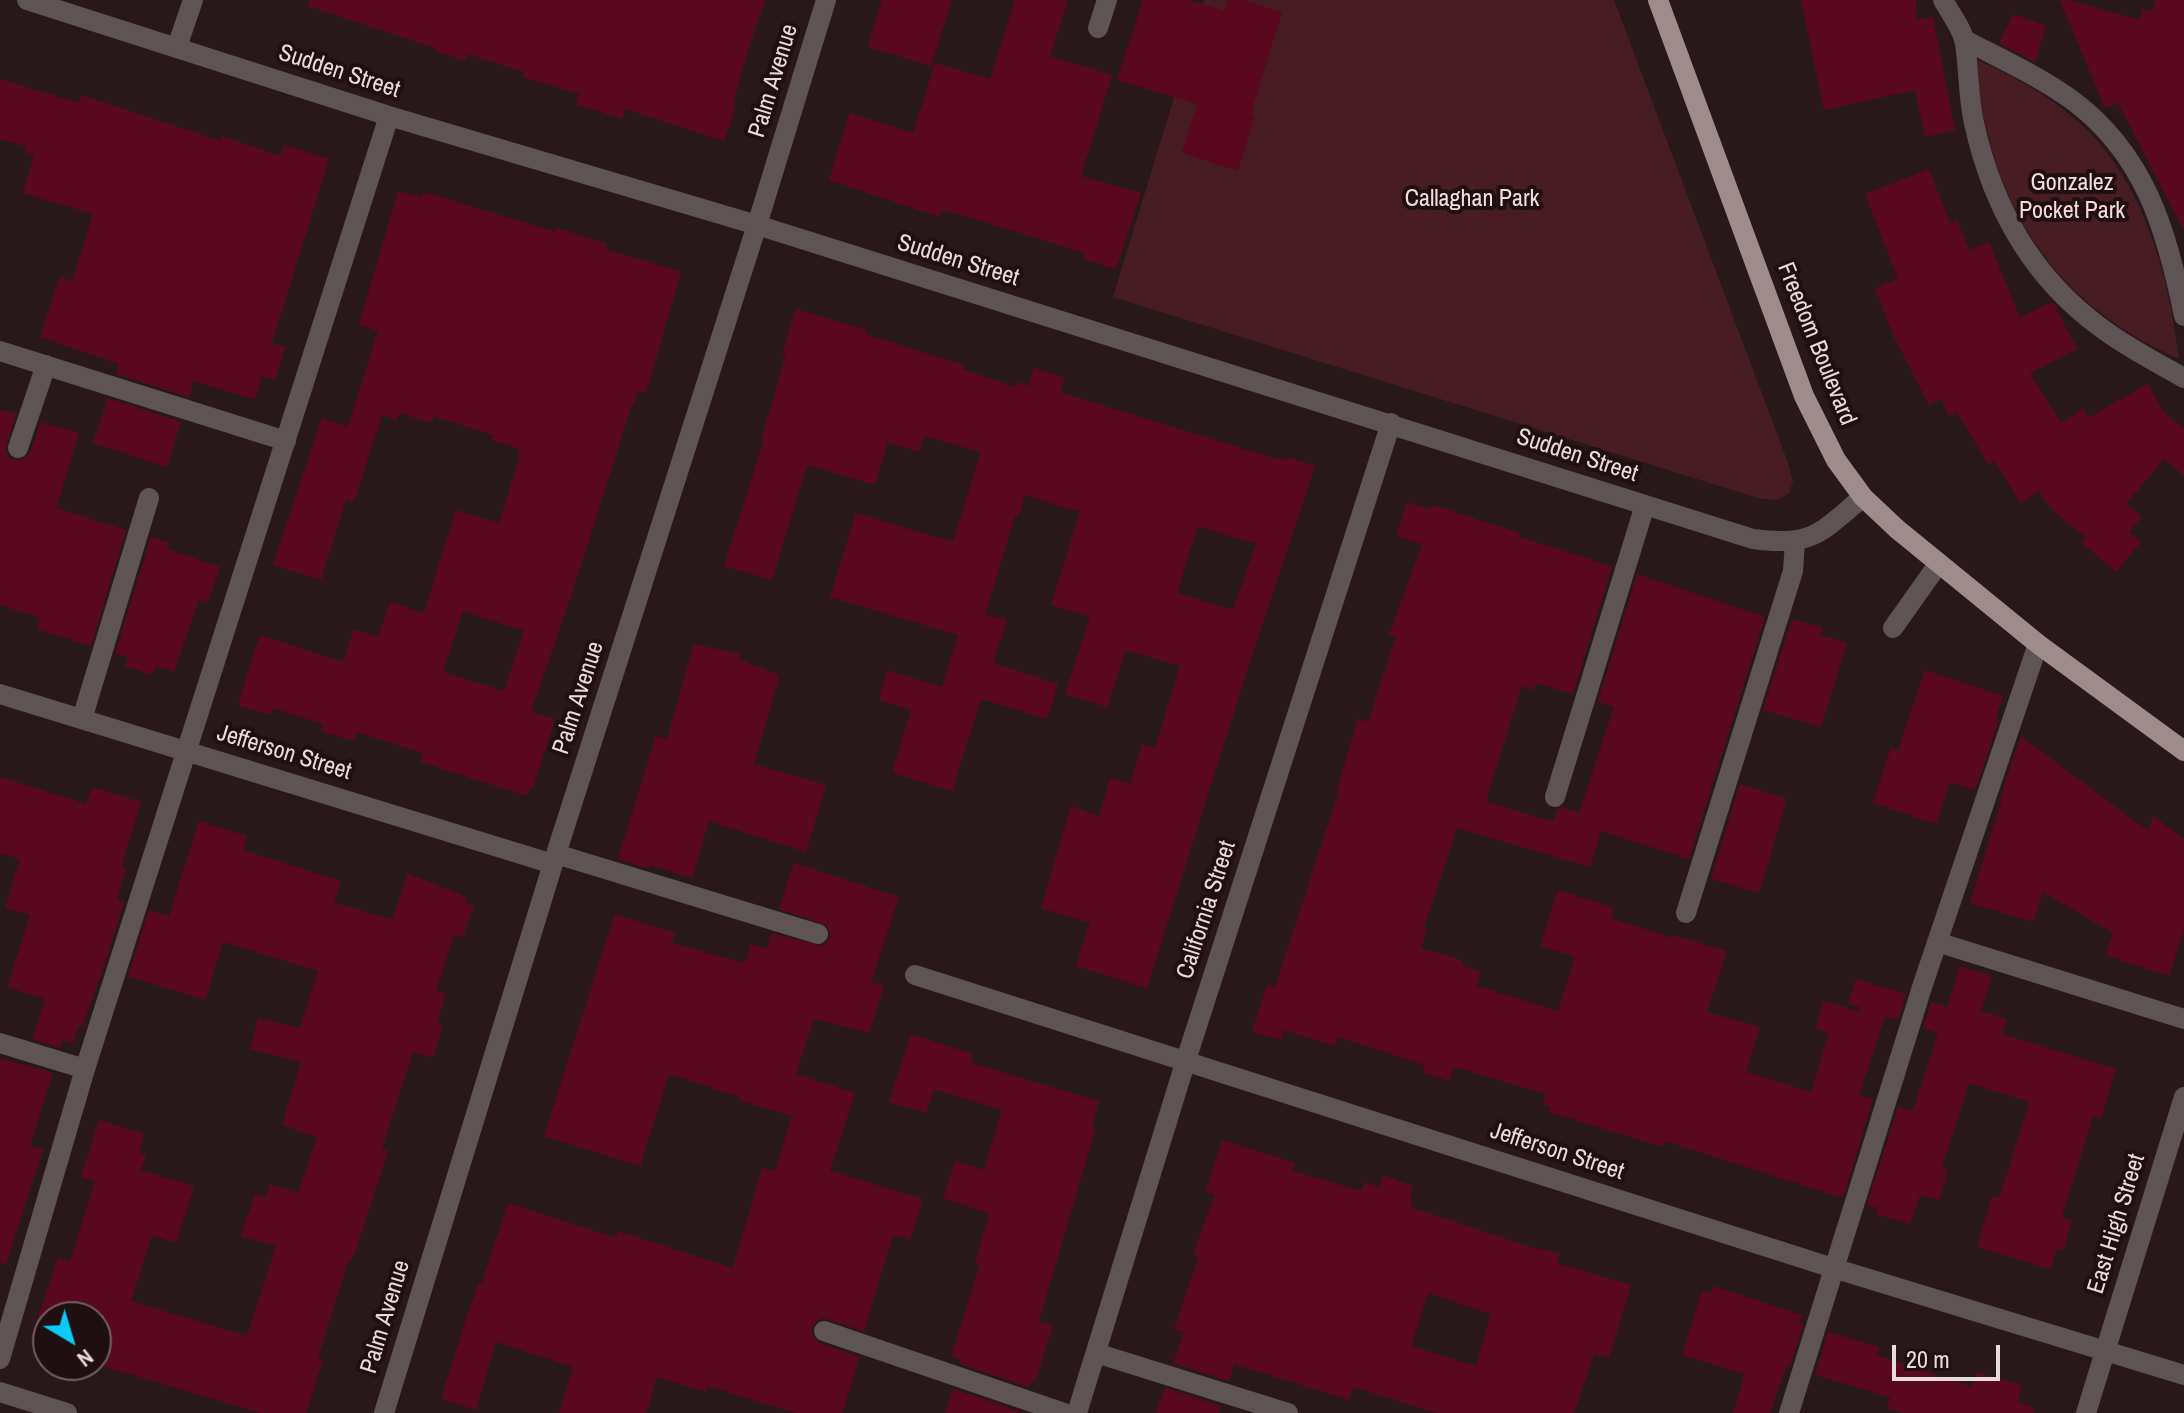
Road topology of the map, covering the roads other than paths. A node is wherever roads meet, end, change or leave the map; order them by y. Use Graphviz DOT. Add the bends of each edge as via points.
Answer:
graph roads {
  1 [pos="27,0"];
  2 [pos="193,0"];
  3 [pos="826,0"];
  4 [pos="1107,0"];
  5 [pos="1658,0"];
  6 [pos="1943,0"];
  7 [pos="1098,28"];
  8 [pos="1965,40"];
  9 [pos="177,47"];
  10 [pos="389,116"];
  11 [pos="757,225"];
  12 [pos="2184,316"];
  13 [pos="0,351"];
  14 [pos="46,365"];
  15 [pos="2184,378"];
  16 [pos="1391,423"];
  17 [pos="286,441"];
  18 [pos="18,448"];
  19 [pos="1863,497"];
  20 [pos="149,498"];
  21 [pos="1645,505"];
  22 [pos="1795,542"];
  23 [pos="1939,563"];
  24 [pos="1893,628"];
  25 [pos="2038,644"];
  26 [pos="0,694"];
  27 [pos="82,719"];
  28 [pos="188,750"];
  29 [pos="2184,751"];
  30 [pos="1555,797"];
  31 [pos="554,859"];
  32 [pos="1686,913"];
  33 [pos="818,934"];
  34 [pos="1937,942"];
  35 [pos="915,975"];
  36 [pos="2184,1019"];
  37 [pos="0,1043"];
  38 [pos="1186,1060"];
  39 [pos="85,1069"];
  40 [pos="2184,1097"];
  41 [pos="1833,1268"];
  42 [pos="824,1331"];
  43 [pos="2105,1351"];
  44 [pos="1096,1353"];
  45 [pos="0,1359"];
  46 [pos="2184,1375"];
  47 [pos="0,1392"];
  48 [pos="67,1413"];
  49 [pos="384,1413"];
  50 [pos="1064,1413"];
  51 [pos="1077,1413"];
  52 [pos="1288,1413"];
  53 [pos="1789,1413"];
  54 [pos="2086,1413"];
  1 -- 9 [label="street, Sudden Street"];
  2 -- 9 [label="street"];
  3 -- 11 [label="street, Palm Avenue"];
  4 -- 7 [label="street"];
  5 -- 19 [label="main road, Freedom Boulevard" via="1804,396 1836,460"];
  6 -- 8 [label="street"];
  8 -- 12 [label="street" via="2071,99 2119,143 2159,218"];
  8 -- 15 [label="street" via="1967,85 1983,159 2021,245 2058,291 2100,328"];
  9 -- 10 [label="street, Sudden Street"];
  10 -- 11 [label="street, Sudden Street"];
  10 -- 17 [label="street"];
  11 -- 16 [label="street, Sudden Street"];
  11 -- 31 [label="street, Palm Avenue"];
  13 -- 14 [label="street"];
  14 -- 17 [label="street"];
  14 -- 18 [label="street"];
  16 -- 21 [label="street, Sudden Street"];
  16 -- 38 [label="street, California Street"];
  17 -- 28 [label="street"];
  19 -- 22 [label="street, Sudden Street" via="1816,537"];
  19 -- 23 [label="main road, Freedom Boulevard"];
  20 -- 27 [label="street"];
  21 -- 22 [label="street, Sudden Street" via="1753,539"];
  21 -- 30 [label="street"];
  22 -- 32 [label="street" via="1790,579"];
  23 -- 24 [label="street"];
  23 -- 25 [label="main road, Freedom Boulevard"];
  25 -- 29 [label="main road, Freedom Boulevard"];
  25 -- 34 [label="street"];
  26 -- 27 [label="street, Jefferson Street"];
  27 -- 28 [label="street, Jefferson Street"];
  28 -- 31 [label="street, Jefferson Street"];
  28 -- 39 [label="street"];
  31 -- 33 [label="street, Jefferson Street"];
  31 -- 49 [label="street, Palm Avenue"];
  34 -- 36 [label="street"];
  34 -- 41 [label="street"];
  35 -- 38 [label="street, Jefferson Street"];
  37 -- 39 [label="street"];
  38 -- 41 [label="street, Jefferson Street"];
  38 -- 44 [label="street, California Street"];
  39 -- 45 [label="street"];
  40 -- 43 [label="street, East High Street"];
  41 -- 43 [label="street, Jefferson Street"];
  41 -- 53 [label="street"];
  42 -- 50 [label="street"];
  43 -- 46 [label="street, Jefferson Street"];
  43 -- 54 [label="street, East High Street"];
  44 -- 51 [label="street, California Street"];
  44 -- 52 [label="street"];
  47 -- 48 [label="street"];
}
